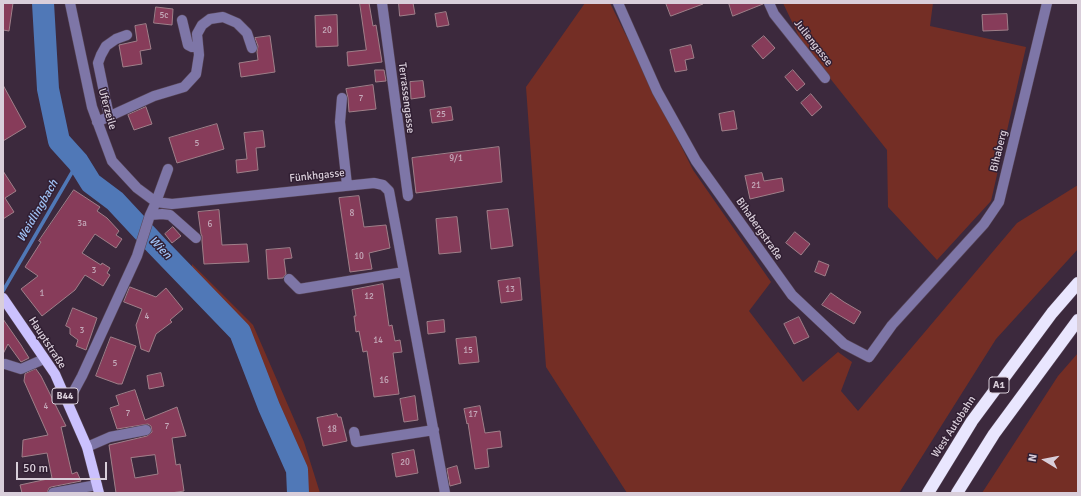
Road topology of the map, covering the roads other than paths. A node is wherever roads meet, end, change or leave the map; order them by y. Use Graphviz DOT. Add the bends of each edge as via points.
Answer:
graph roads {
  1 [pos="70,3"];
  2 [pos="382,3"];
  3 [pos="618,3"];
  4 [pos="769,3"];
  5 [pos="1047,3"];
  6 [pos="182,20"];
  7 [pos="127,35"];
  8 [pos="198,47"];
  9 [pos="252,48"];
  10 [pos="825,78"];
  11 [pos="342,98"];
  12 [pos="109,116"];
  13 [pos="97,122"];
  14 [pos="168,169"];
  15 [pos="347,185"];
  16 [pos="408,196"];
  17 [pos="156,202"];
  18 [pos="150,215"];
  19 [pos="196,238"];
  20 [pos="404,272"];
  21 [pos="290,279"];
  22 [pos="930,283"];
  23 [pos="1078,283"];
  24 [pos="4,299"];
  25 [pos="1078,320"];
  26 [pos="44,359"];
  27 [pos="5,364"];
  28 [pos="68,402"];
  29 [pos="146,430"];
  30 [pos="434,430"];
  31 [pos="354,432"];
  32 [pos="87,447"];
  33 [pos="98,489"];
  34 [pos="53,493"];
  35 [pos="445,493"];
  36 [pos="928,493"];
  37 [pos="957,493"];
  1 -- 13 [label="street, Uferzeile"];
  2 -- 16 [label="street, Terrassengasse"];
  3 -- 22 [label="street, Bihabergstraße" via="657,91 696,161 792,295 844,344 869,357 892,325"];
  4 -- 10 [label="street, Juliengasse" via="774,14"];
  5 -- 22 [label="street, Bihaberg" via="999,202 984,224"];
  6 -- 8 [label="street" via="188,45"];
  7 -- 12 [label="street" via="106,46 98,63"];
  8 -- 9 [label="street" via="197,34 202,25 210,19 223,17 237,23 247,33"];
  8 -- 12 [label="street" via="196,74 184,87 154,96"];
  11 -- 15 [label="street" via="340,122"];
  12 -- 13 [label="street"];
  13 -- 17 [label="street, Uferzeile" via="112,161 137,188"];
  14 -- 17 [label="street"];
  15 -- 17 [label="street, Fünkhgasse" via="172,204"];
  15 -- 20 [label="street, Fünkhgasse" via="374,183 383,185 389,191"];
  17 -- 18 [label="street"];
  18 -- 19 [label="street" via="170,216"];
  18 -- 28 [label="street" via="136,256"];
  20 -- 21 [label="street" via="299,289"];
  20 -- 30 [label="street, Fünkhgasse"];
  23 -- 36 [label="highway, West Autobahn / A1" via="1052,313 972,421"];
  24 -- 26 [label="main road, Hauptstraße / B44"];
  25 -- 37 [label="highway, A1" via="994,434"];
  26 -- 27 [label="street" via="21,369"];
  26 -- 28 [label="main road, Hauptstraße / B44" via="55,374"];
  28 -- 32 [label="main road, Hauptstraße / B44"];
  29 -- 32 [label="street" via="110,437"];
  30 -- 31 [label="street" via="356,442"];
  30 -- 35 [label="street, Fünkhgasse"];
  32 -- 33 [label="main road, Hauptstraße / B44"];
  33 -- 34 [label="street"];
}
